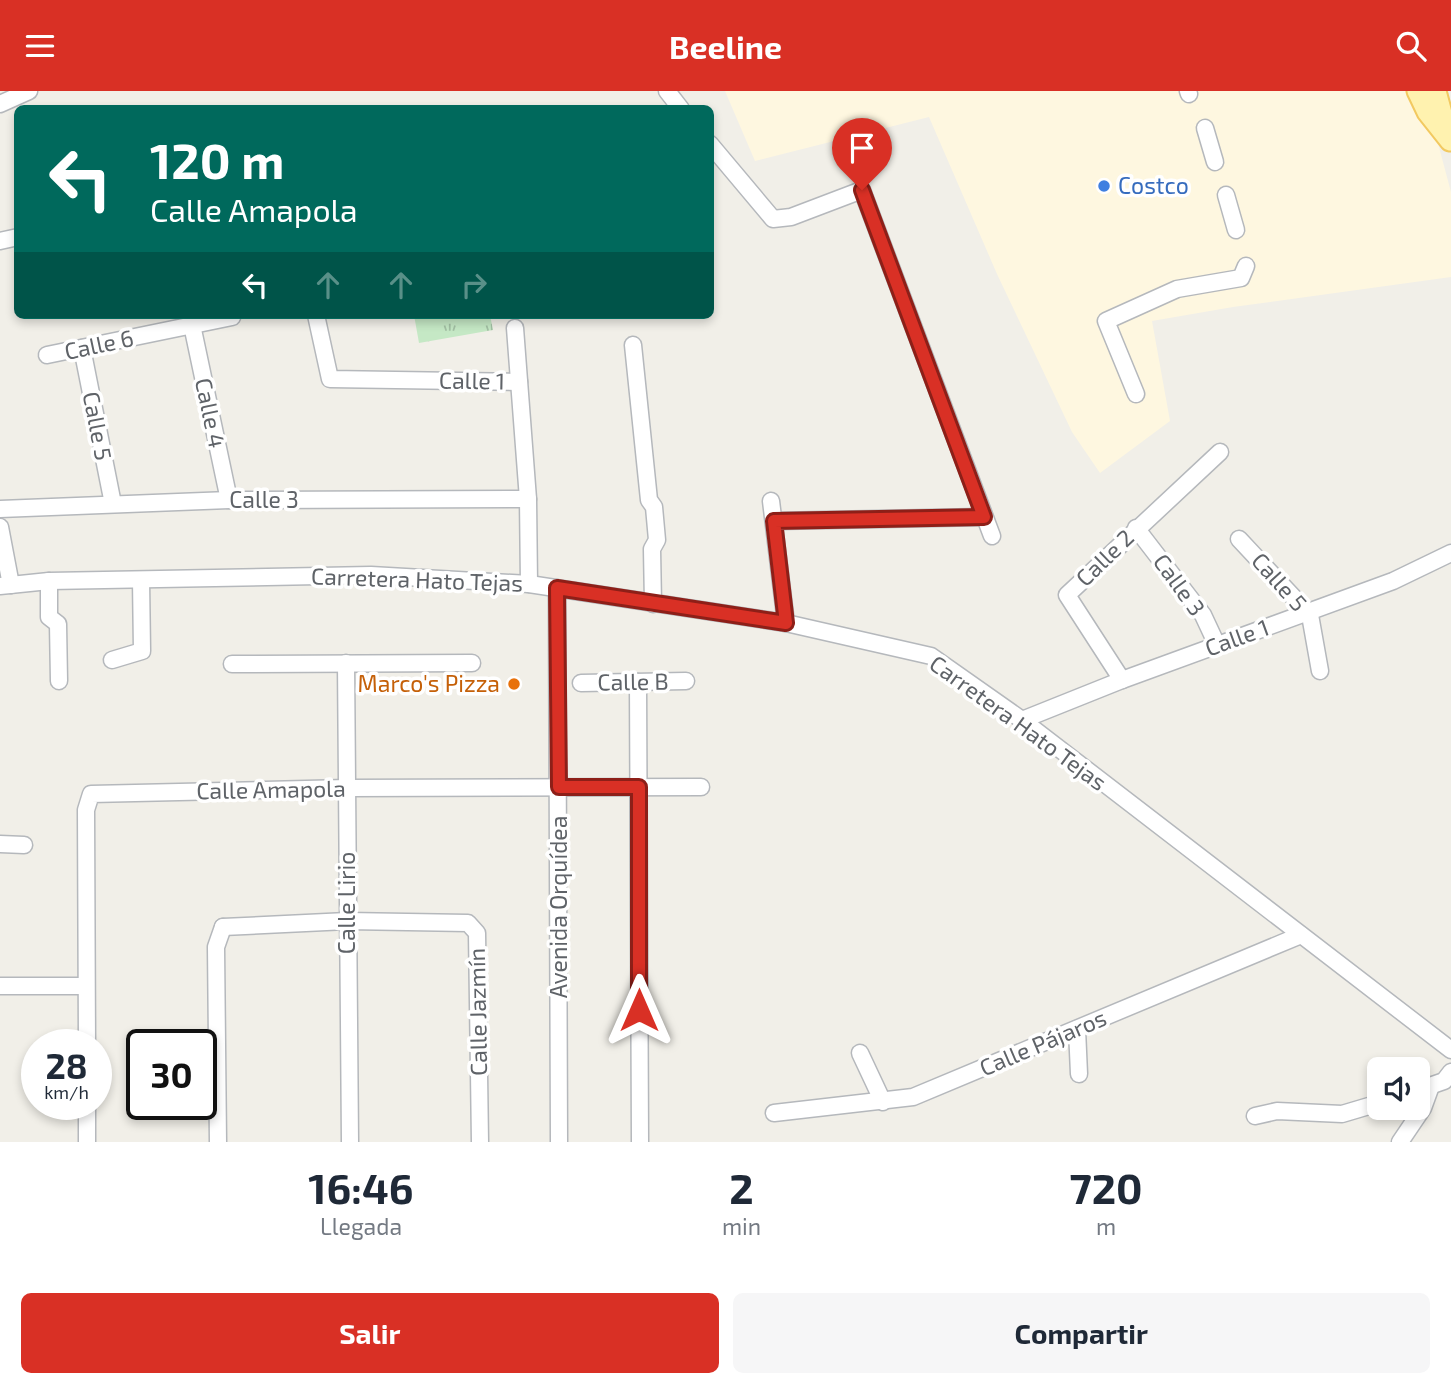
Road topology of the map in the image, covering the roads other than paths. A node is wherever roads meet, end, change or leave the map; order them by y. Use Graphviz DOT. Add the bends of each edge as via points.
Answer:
graph roads {
  1 [pos="29,91"];
  2 [pos="667,91"];
  3 [pos="1417,91"];
  4 [pos="1436,91"];
  5 [pos="0,104"];
  6 [pos="678,105"];
  7 [pos="1205,128"];
  8 [pos="1450,143"];
  9 [pos="714,149"];
  10 [pos="1215,162"];
  11 [pos="1226,195"];
  12 [pos="1236,230"];
  13 [pos="1246,266"];
  14 [pos="222,319"];
  15 [pos="317,319"];
  16 [pos="192,325"];
  17 [pos="515,328"];
  18 [pos="633,345"];
  19 [pos="82,348"];
  20 [pos="47,355"];
  21 [pos="519,382"];
  22 [pos="1136,394"];
  23 [pos="1220,452"];
  24 [pos="528,499"];
  25 [pos="229,500"];
  26 [pos="771,501"];
  27 [pos="113,504"];
  28 [pos="0,509"];
  29 [pos="984,517"];
  30 [pos="774,521"];
  31 [pos="0,527"];
  32 [pos="1136,528"];
  33 [pos="992,536"];
  34 [pos="1239,539"];
  35 [pos="1451,553"];
  36 [pos="141,580"];
  37 [pos="49,581"];
  38 [pos="529,584"];
  39 [pos="6,585"];
  40 [pos="557,588"];
  41 [pos="653,604"];
  42 [pos="1307,613"];
  43 [pos="786,623"];
  44 [pos="1217,645"];
  45 [pos="112,660"];
  46 [pos="346,663"];
  47 [pos="472,663"];
  48 [pos="232,664"];
  49 [pos="1320,671"];
  50 [pos="1122,680"];
  51 [pos="59,681"];
  52 [pos="686,681"];
  53 [pos="581,683"];
  54 [pos="638,683"];
  55 [pos="1022,720"];
  56 [pos="559,787"];
  57 [pos="639,787"];
  58 [pos="701,787"];
  59 [pos="347,788"];
  60 [pos="0,844"];
  61 [pos="24,845"];
  62 [pos="347,921"];
  63 [pos="1301,935"];
  64 [pos="0,986"];
  65 [pos="86,986"];
  66 [pos="87,1029"];
  67 [pos="1077,1029"];
  68 [pos="1451,1050"];
  69 [pos="860,1053"];
  70 [pos="1451,1072"];
  71 [pos="1079,1074"];
  72 [pos="1430,1086"];
  73 [pos="883,1101"];
  74 [pos="1367,1107"];
  75 [pos="774,1113"];
  76 [pos="1255,1116"];
  77 [pos="87,1120"];
  78 [pos="1415,1120"];
  79 [pos="87,1142"];
  80 [pos="218,1142"];
  81 [pos="349,1142"];
  82 [pos="480,1142"];
  83 [pos="559,1142"];
  84 [pos="640,1142"];
  85 [pos="1400,1142"];
  1 -- 5 [label="street"];
  2 -- 6 [label="street"];
  3 -- 8 [label="main road"];
  4 -- 8 [label="main road"];
  7 -- 10 [label="street"];
  9 -- 29 [label="street" via="773,219 791,217 862,190"];
  11 -- 12 [label="street"];
  13 -- 22 [label="street" via="1241,278 1177,289 1106,321"];
  14 -- 16 [label="street, Calle 6"];
  15 -- 21 [label="street, Calle 1" via="330,379"];
  16 -- 19 [label="street, Calle 6"];
  16 -- 25 [label="street, Calle 4"];
  17 -- 21 [label="street"];
  18 -- 41 [label="street" via="649,500 643,507 646,542 652,549"];
  19 -- 20 [label="street, Calle 6"];
  19 -- 27 [label="street, Calle 5"];
  21 -- 24 [label="street, Calle 1"];
  23 -- 32 [label="street, Calle 2"];
  24 -- 25 [label="street, Calle 3"];
  24 -- 38 [label="street, Calle 1"];
  25 -- 27 [label="street, Calle 3"];
  26 -- 30 [label="street"];
  27 -- 28 [label="street, Calle 3"];
  29 -- 30 [label="street"];
  29 -- 33 [label="street"];
  30 -- 43 [label="street"];
  31 -- 39 [label="street"];
  32 -- 44 [label="street, Calle 3" via="1203,615"];
  32 -- 50 [label="street, Calle 2" via="1067,595"];
  34 -- 42 [label="street, Calle 5"];
  35 -- 42 [label="street, Calle 1" via="1393,581"];
  36 -- 37 [label="street, Carretera Hato Tejas"];
  36 -- 38 [label="street, Carretera Hato Tejas" via="371,575"];
  36 -- 45 [label="street" via="142,651"];
  37 -- 39 [label="street, Carretera Hato Tejas"];
  37 -- 51 [label="street" via="49,617 58,624"];
  38 -- 40 [label="street, Carretera Hato Tejas"];
  40 -- 41 [label="street, Carretera Hato Tejas"];
  40 -- 56 [label="street, Avenida Orquídea"];
  41 -- 43 [label="street, Carretera Hato Tejas"];
  42 -- 44 [label="street, Calle 1"];
  42 -- 49 [label="street, Calle 5"];
  43 -- 55 [label="street, Carretera Hato Tejas" via="931,656"];
  44 -- 50 [label="street, Calle 1"];
  46 -- 47 [label="street"];
  46 -- 48 [label="street"];
  46 -- 59 [label="street, Calle Lirio"];
  50 -- 55 [label="street, Calle 1"];
  52 -- 54 [label="street, Calle B"];
  53 -- 54 [label="street, Calle B"];
  54 -- 57 [label="street"];
  55 -- 63 [label="street, Carretera Hato Tejas"];
  56 -- 57 [label="street, Calle Amapola"];
  56 -- 59 [label="street, Calle Amapola"];
  56 -- 83 [label="street, Avenida Orquídea"];
  57 -- 58 [label="street, Calle Amapola"];
  57 -- 84 [label="street"];
  59 -- 62 [label="street, Calle Lirio"];
  59 -- 65 [label="street, Calle Amapola" via="91,795 86,810"];
  60 -- 61 [label="street"];
  62 -- 80 [label="street, Calle Jazmín" via="218,923"];
  62 -- 81 [label="street, Calle Lirio"];
  62 -- 82 [label="street, Calle Jazmín" via="468,923 477,933"];
  63 -- 67 [label="street, Calle Pájaros"];
  63 -- 68 [label="street, Carretera Hato Tejas"];
  64 -- 65 [label="street"];
  65 -- 66 [label="street, Calle Amapola"];
  67 -- 71 [label="street"];
  67 -- 73 [label="street, Calle Pájaros" via="914,1097"];
  69 -- 73 [label="street"];
  70 -- 72 [label="street" via="1444,1081"];
  73 -- 75 [label="street, Calle Pájaros"];
  74 -- 76 [label="street" via="1342,1114 1277,1111"];
  77 -- 79 [label="street"];
  78 -- 85 [label="street"];
}
